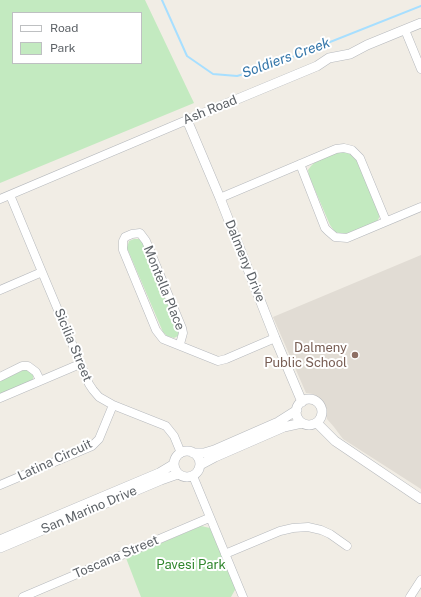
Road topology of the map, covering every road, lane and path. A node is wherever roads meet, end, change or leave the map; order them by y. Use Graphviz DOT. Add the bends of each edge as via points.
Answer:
graph roads {
  1 [pos="421,24"];
  2 [pos="405,30"];
  3 [pos="421,69"];
  4 [pos="186,120"];
  5 [pos="300,164"];
  6 [pos="10,195"];
  7 [pos="220,198"];
  8 [pos="0,199"];
  9 [pos="421,207"];
  10 [pos="386,221"];
  11 [pos="42,272"];
  12 [pos="0,290"];
  13 [pos="275,338"];
  14 [pos="180,344"];
  15 [pos="80,364"];
  16 [pos="0,377"];
  17 [pos="40,380"];
  18 [pos="0,398"];
  19 [pos="302,402"];
  20 [pos="113,405"];
  21 [pos="297,410"];
  22 [pos="302,423"];
  23 [pos="317,423"];
  24 [pos="181,453"];
  25 [pos="193,453"];
  26 [pos="174,464"];
  27 [pos="200,465"];
  28 [pos="178,474"];
  29 [pos="192,476"];
  30 [pos="0,485"];
  31 [pos="421,499"];
  32 [pos="209,518"];
  33 [pos="0,540"];
  34 [pos="347,546"];
  35 [pos="0,548"];
  36 [pos="225,554"];
  37 [pos="421,580"];
  38 [pos="23,597"];
  39 [pos="242,597"];
  40 [pos="410,597"];
  1 -- 2 [label="street, Ash Road"];
  2 -- 3 [label="street"];
  2 -- 4 [label="street, Ash Road" via="350,54 329,58 317,66"];
  4 -- 6 [label="street, Ash Road"];
  4 -- 7 [label="street, Dalmeny Drive"];
  5 -- 7 [label="street"];
  5 -- 10 [label="street" via="336,149 352,150 360,158"];
  5 -- 10 [label="street" via="326,228 331,234 338,238 347,238"];
  6 -- 8 [label="street, Ash Road"];
  6 -- 11 [label="street, Sicilia Street"];
  7 -- 13 [label="street, Dalmeny Drive"];
  9 -- 10 [label="street"];
  11 -- 12 [label="street"];
  11 -- 15 [label="street, Sicilia Street"];
  13 -- 14 [label="street, Montella Place" via="218,361"];
  13 -- 19 [label="street, Dalmeny Drive"];
  14 -- 14 [label="street, Montella Place" via="164,339 156,330 123,250 125,237 140,233 146,241 182,328"];
  15 -- 17 [label="street"];
  15 -- 20 [label="street, Sicilia Street" via="92,390"];
  16 -- 17 [label="street" via="22,366 28,366 36,372"];
  17 -- 18 [label="street"];
  19 -- 21 [label="street"];
  19 -- 23 [label="street" via="314,400 320,405 322,413"];
  20 -- 24 [label="street, Sicilia Street" via="166,426 174,436"];
  20 -- 30 [label="street, Latina Circuit" via="99,439 92,446"];
  21 -- 22 [label="street"];
  21 -- 25 [label="street" via="278,422 214,450"];
  22 -- 23 [label="street"];
  22 -- 27 [label="street" via="284,427"];
  23 -- 31 [label="street" via="340,445"];
  24 -- 25 [label="street"];
  24 -- 26 [label="street" via="176,457"];
  25 -- 27 [label="street"];
  26 -- 28 [label="street"];
  26 -- 33 [label="street, San Marino Drive" via="159,473"];
  27 -- 29 [label="street" via="198,472"];
  28 -- 29 [label="street" via="187,478"];
  28 -- 35 [label="street, San Marino Drive"];
  29 -- 32 [label="street"];
  32 -- 36 [label="street"];
  32 -- 38 [label="street, Toscana Street"];
  34 -- 36 [label="street" via="330,534 308,527 280,531"];
  36 -- 39 [label="street"];
  37 -- 40 [label="street"];
}
